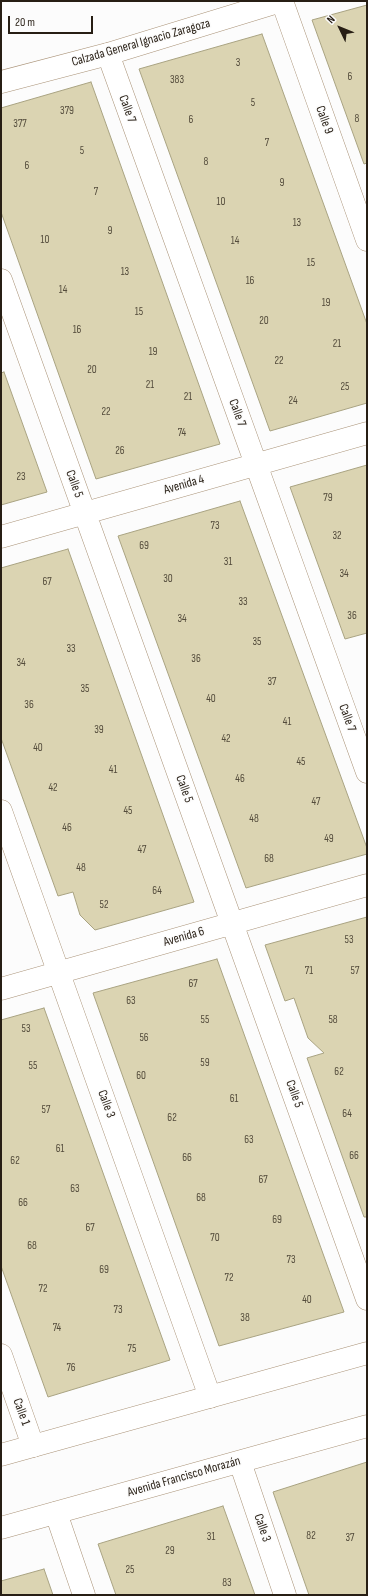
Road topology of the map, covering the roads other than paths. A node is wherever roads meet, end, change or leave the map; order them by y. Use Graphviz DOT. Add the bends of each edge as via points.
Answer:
graph roads {
  1 [pos="281,1"];
  2 [pos="108,54"];
  3 [pos="1,82"];
  4 [pos="367,240"];
  5 [pos="1,280"];
  6 [pos="367,433"];
  7 [pos="256,465"];
  8 [pos="85,513"];
  9 [pos="1,537"];
  10 [pos="367,772"];
  11 [pos="1,811"];
  12 [pos="367,885"];
  13 [pos="232,923"];
  14 [pos="59,972"];
  15 [pos="1,989"];
  16 [pos="367,1299"];
  17 [pos="367,1353"];
  18 [pos="1,1356"];
  19 [pos="210,1397"];
  20 [pos="367,1426"];
  21 [pos="33,1446"];
  22 [pos="1,1455"];
  23 [pos="240,1462"];
  24 [pos="56,1513"];
  25 [pos="1,1528"];
  26 [pos="84,1595"];
  27 [pos="285,1595"];
  1 -- 2 [label="street, Calzada General Ignacio Zaragoza"];
  1 -- 4 [label="street, Calle 9"];
  2 -- 3 [label="street, Calzada General Ignacio Zaragoza"];
  2 -- 7 [label="street, Calle 7"];
  5 -- 8 [label="street, Calle 5"];
  6 -- 7 [label="street, Avenida 4"];
  7 -- 8 [label="street, Avenida 4"];
  7 -- 10 [label="street, Calle 7"];
  8 -- 9 [label="street, Avenida 4"];
  8 -- 13 [label="street, Calle 5"];
  11 -- 14 [label="street, Calle 3"];
  12 -- 13 [label="street, Avenida 6"];
  13 -- 14 [label="street, Avenida 6"];
  13 -- 16 [label="street, Calle 5"];
  14 -- 15 [label="street, Avenida 6"];
  14 -- 19 [label="street, Calle 3"];
  17 -- 19 [label="street"];
  18 -- 21 [label="street, Calle 1"];
  19 -- 21 [label="street"];
  20 -- 23 [label="street, Avenida Francisco Morazán"];
  21 -- 22 [label="street"];
  23 -- 24 [label="street, Avenida Francisco Morazán"];
  23 -- 27 [label="street, Calle 3"];
  24 -- 25 [label="street, Avenida Francisco Morazán"];
  24 -- 26 [label="street"];
}
